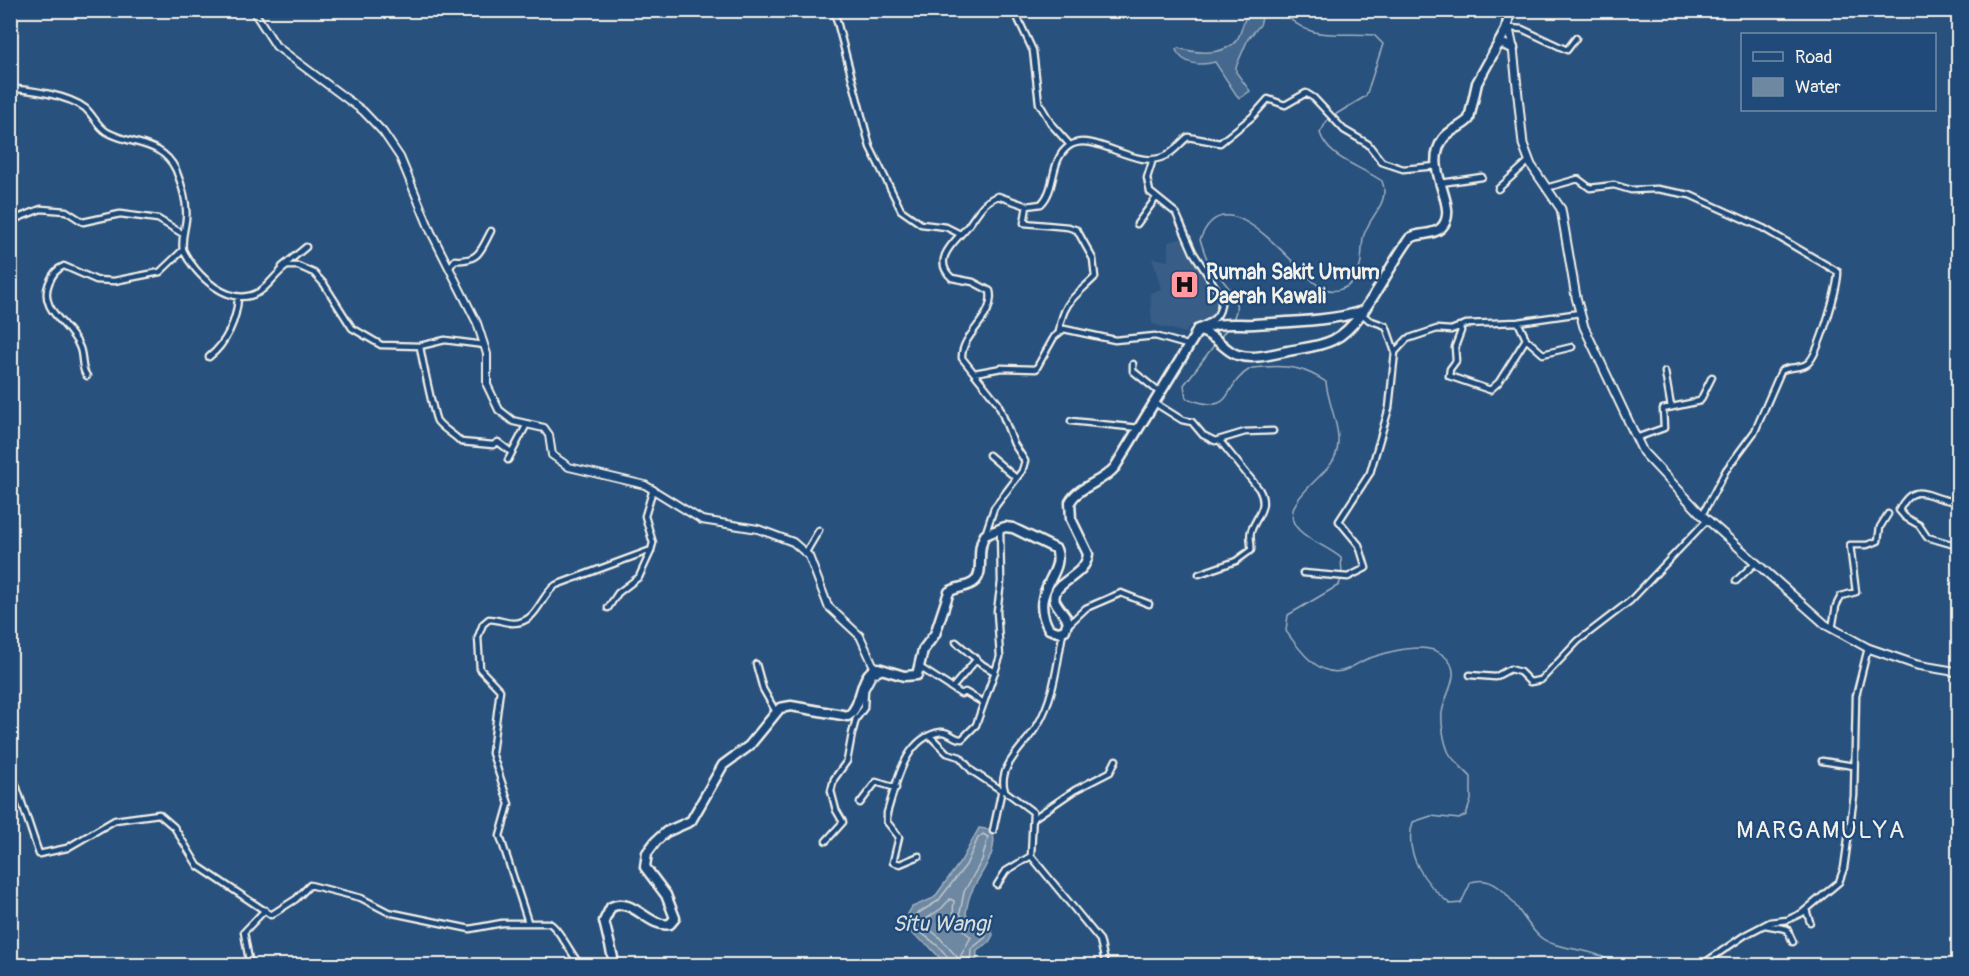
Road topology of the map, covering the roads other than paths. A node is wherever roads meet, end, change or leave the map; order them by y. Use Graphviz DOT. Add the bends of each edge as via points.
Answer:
graph roads {
  1 [pos="253,10"];
  2 [pos="834,10"];
  3 [pos="1014,10"];
  4 [pos="1510,10"];
  5 [pos="1509,26"];
  6 [pos="1576,38"];
  7 [pos="1500,43"];
  8 [pos="1513,48"];
  9 [pos="10,89"];
  10 [pos="1070,145"];
  11 [pos="1153,159"];
  12 [pos="1529,161"];
  13 [pos="1437,166"];
  14 [pos="1482,177"];
  15 [pos="1439,184"];
  16 [pos="1546,188"];
  17 [pos="1498,189"];
  18 [pos="1156,198"];
  19 [pos="1027,206"];
  20 [pos="10,221"];
  21 [pos="1137,224"];
  22 [pos="491,231"];
  23 [pos="183,234"];
  24 [pos="960,234"];
  25 [pos="306,248"];
  26 [pos="183,250"];
  27 [pos="450,267"];
  28 [pos="280,271"];
  29 [pos="238,298"];
  30 [pos="1361,311"];
  31 [pos="1580,313"];
  32 [pos="1518,322"];
  33 [pos="1459,326"];
  34 [pos="1059,332"];
  35 [pos="1197,334"];
  36 [pos="1526,339"];
  37 [pos="484,345"];
  38 [pos="1187,345"];
  39 [pos="420,346"];
  40 [pos="1572,347"];
  41 [pos="1395,352"];
  42 [pos="209,357"];
  43 [pos="1133,364"];
  44 [pos="1665,372"];
  45 [pos="974,373"];
  46 [pos="87,376"];
  47 [pos="1712,377"];
  48 [pos="1160,393"];
  49 [pos="1155,403"];
  50 [pos="1671,407"];
  51 [pos="1071,420"];
  52 [pos="526,424"];
  53 [pos="1139,428"];
  54 [pos="1273,431"];
  55 [pos="1636,438"];
  56 [pos="1220,441"];
  57 [pos="512,452"];
  58 [pos="989,455"];
  59 [pos="508,460"];
  60 [pos="1016,478"];
  61 [pos="653,489"];
  62 [pos="1959,501"];
  63 [pos="1888,514"];
  64 [pos="1704,518"];
  65 [pos="1000,528"];
  66 [pos="819,530"];
  67 [pos="985,535"];
  68 [pos="1959,546"];
  69 [pos="652,549"];
  70 [pos="806,552"];
  71 [pos="1755,563"];
  72 [pos="1303,573"];
  73 [pos="1199,574"];
  74 [pos="1736,581"];
  75 [pos="1149,604"];
  76 [pos="608,608"];
  77 [pos="1065,629"];
  78 [pos="1832,629"];
  79 [pos="956,642"];
  80 [pos="1868,648"];
  81 [pos="976,660"];
  82 [pos="756,664"];
  83 [pos="921,668"];
  84 [pos="875,669"];
  85 [pos="886,670"];
  86 [pos="995,672"];
  87 [pos="1959,672"];
  88 [pos="1470,675"];
  89 [pos="952,688"];
  90 [pos="982,702"];
  91 [pos="776,712"];
  92 [pos="930,736"];
  93 [pos="1116,760"];
  94 [pos="1822,761"];
  95 [pos="1854,766"];
  96 [pos="10,767"];
  97 [pos="896,788"];
  98 [pos="1002,788"];
  99 [pos="860,803"];
  100 [pos="1034,818"];
  101 [pos="993,831"];
  102 [pos="826,841"];
  103 [pos="919,856"];
  104 [pos="1031,856"];
  105 [pos="997,885"];
  106 [pos="265,910"];
  107 [pos="1806,910"];
  108 [pos="528,922"];
  109 [pos="1810,922"];
  110 [pos="1765,925"];
  111 [pos="1793,942"];
  112 [pos="250,966"];
  113 [pos="581,966"];
  114 [pos="615,966"];
  115 [pos="1107,966"];
  116 [pos="1700,966"];
  1 -- 27 [label="main road" via="276,46 363,111 383,132 400,157"];
  2 -- 24 [label="street" via="870,147 901,210 921,224 946,227"];
  3 -- 10 [label="street" via="1034,51 1039,103"];
  4 -- 5 [label="highway"];
  5 -- 6 [label="street" via="1567,50"];
  5 -- 7 [label="highway"];
  5 -- 8 [label="main road"];
  7 -- 8 [label="highway"];
  7 -- 13 [label="highway" via="1477,83 1469,119 1442,140"];
  8 -- 12 [label="main road" via="1519,117"];
  9 -- 23 [label="street" via="45,93 78,105 106,132 167,154 187,211"];
  10 -- 11 [label="street" via="1086,142 1121,154"];
  10 -- 19 [label="street" via="1057,162 1045,201"];
  11 -- 13 [label="street" via="1167,155 1188,137 1220,143 1269,98 1285,105 1309,93 1338,124 1368,144 1385,164 1402,169"];
  11 -- 18 [label="street" via="1147,184"];
  12 -- 16 [label="main road"];
  12 -- 17 [label="street"];
  13 -- 15 [label="highway"];
  14 -- 15 [label="street"];
  15 -- 30 [label="highway" via="1449,207 1446,222 1434,232 1410,238"];
  16 -- 31 [label="main road" via="1564,216"];
  16 -- 64 [label="street" via="1578,179 1590,188 1614,185 1629,190 1685,194 1763,228 1838,272 1823,334 1811,360 1782,370 1755,431 1726,470"];
  18 -- 21 [label="street"];
  18 -- 35 [label="street" via="1176,213 1193,252 1221,296 1214,321 1196,328"];
  19 -- 24 [label="street" via="996,197 983,205"];
  19 -- 34 [label="street" via="1024,223 1077,230 1096,266 1095,277 1065,307"];
  20 -- 23 [label="street" via="41,209 66,212 83,222 120,214 158,219"];
  22 -- 27 [label="street" via="475,258 455,260"];
  23 -- 26 [label="street"];
  24 -- 45 [label="street" via="946,250 947,271 952,278 983,286 991,297 986,314 962,350 962,358"];
  25 -- 28 [label="street"];
  26 -- 29 [label="street" via="209,282"];
  26 -- 46 [label="street" via="160,272 114,281 96,280 64,266 55,272 46,289 47,302 77,340"];
  27 -- 37 [label="main road"];
  28 -- 29 [label="street" via="260,291"];
  28 -- 39 [label="street" via="291,266 314,273 352,328 366,338 385,346"];
  29 -- 42 [label="street" via="234,321"];
  30 -- 35 [label="highway" via="1342,316 1219,324"];
  30 -- 35 [label="highway" via="1349,328 1325,343 1258,357 1231,352 1216,337"];
  30 -- 41 [label="street" via="1369,320 1386,326"];
  31 -- 32 [label="street"];
  31 -- 55 [label="main road"];
  32 -- 33 [label="street"];
  32 -- 36 [label="street"];
  33 -- 36 [label="street" via="1456,361 1449,376 1490,390 1500,382"];
  33 -- 41 [label="street" via="1407,339"];
  34 -- 38 [label="street" via="1070,329 1115,340 1155,336"];
  34 -- 45 [label="street" via="1036,369 1002,368"];
  35 -- 38 [label="highway"];
  36 -- 40 [label="street" via="1544,354"];
  37 -- 39 [label="street" via="442,340"];
  37 -- 52 [label="main road" via="487,385 499,410 507,418"];
  38 -- 48 [label="highway"];
  39 -- 57 [label="street" via="432,412 439,424 461,442 498,442"];
  41 -- 72 [label="street" via="1390,405 1370,473 1340,518 1342,528 1358,543 1366,565 1363,571 1346,577"];
  43 -- 48 [label="street" via="1133,371"];
  44 -- 50 [label="street"];
  45 -- 60 [label="street" via="998,403 1025,461"];
  47 -- 50 [label="street" via="1700,401"];
  48 -- 49 [label="highway"];
  49 -- 53 [label="highway"];
  49 -- 56 [label="street" via="1192,422 1208,439"];
  50 -- 55 [label="street" via="1662,411 1664,428"];
  51 -- 53 [label="street"];
  52 -- 57 [label="street"];
  52 -- 61 [label="main road" via="546,429 552,455 563,464"];
  53 -- 77 [label="highway" via="1110,473 1078,492 1070,502 1071,519 1088,554 1083,569 1055,593 1055,601 1067,618"];
  54 -- 56 [label="street" via="1245,432"];
  55 -- 64 [label="main road" via="1657,470"];
  56 -- 73 [label="street" via="1263,495 1263,511 1250,532 1251,550 1236,561"];
  57 -- 59 [label="street"];
  58 -- 60 [label="street"];
  60 -- 67 [label="street" via="994,508"];
  61 -- 69 [label="street" via="645,516"];
  61 -- 70 [label="main road" via="702,520 776,533"];
  62 -- 68 [label="street" via="1912,493 1899,510 1919,525 1927,537"];
  63 -- 78 [label="street" via="1878,541 1850,545 1856,592 1841,596"];
  64 -- 71 [label="main road"];
  64 -- 88 [label="street" via="1630,601 1578,641 1541,680 1530,682 1510,669 1495,677"];
  65 -- 67 [label="highway"];
  65 -- 77 [label="highway" via="1019,530 1056,549 1058,561 1043,592 1043,610 1049,629"];
  65 -- 86 [label="street" via="997,611 1001,652"];
  66 -- 70 [label="street"];
  67 -- 83 [label="highway" via="978,549 978,576 973,583 949,592 935,634 923,650"];
  69 -- 76 [label="street" via="639,577 618,593"];
  69 -- 108 [label="street" via="556,585 548,591 539,609 522,621 489,619 480,631 479,667 501,692 492,753 509,804 500,836"];
  70 -- 84 [label="main road" via="828,606 863,640"];
  71 -- 74 [label="street"];
  71 -- 78 [label="main road"];
  75 -- 77 [label="street" via="1121,593 1086,608"];
  77 -- 98 [label="street" via="1050,699 1037,726 1009,764"];
  78 -- 80 [label="main road"];
  79 -- 81 [label="street"];
  80 -- 87 [label="main road" via="1917,665"];
  80 -- 95 [label="street" via="1856,696"];
  81 -- 86 [label="street"];
  81 -- 89 [label="street"];
  82 -- 91 [label="street" via="763,689"];
  83 -- 85 [label="highway" via="910,677"];
  83 -- 89 [label="street"];
  84 -- 85 [label="highway"];
  84 -- 91 [label="highway" via="866,678 857,706 848,716 791,706"];
  85 -- 102 [label="street" via="873,675 866,688 849,756 831,791 842,824"];
  86 -- 90 [label="street"];
  89 -- 90 [label="street"];
  90 -- 92 [label="street" via="976,724 963,739 947,732"];
  91 -- 114 [label="highway" via="749,746 723,765 691,821 660,836 647,852 647,871 673,907 674,921 663,925 624,906 616,905 608,911 604,927"];
  92 -- 97 [label="street" via="908,755"];
  92 -- 98 [label="street" via="947,753 958,756 972,771"];
  93 -- 100 [label="street" via="1110,772 1071,792"];
  94 -- 95 [label="street"];
  95 -- 107 [label="street" via="1854,803 1843,873 1837,885"];
  96 -- 106 [label="street" via="39,854 67,848 115,820 159,814 174,827 198,866"];
  97 -- 99 [label="street" via="876,782"];
  97 -- 103 [label="street" via="886,818 899,837 894,862 900,864"];
  98 -- 100 [label="street" via="1032,809"];
  98 -- 101 [label="street"];
  100 -- 104 [label="street"];
  104 -- 105 [label="street" via="1006,871"];
  104 -- 115 [label="street" via="1103,944"];
  106 -- 108 [label="street" via="274,914 313,885 361,898 388,912 470,929"];
  106 -- 112 [label="street" via="244,932"];
  107 -- 109 [label="street"];
  107 -- 110 [label="street"];
  108 -- 113 [label="street" via="552,924"];
  110 -- 111 [label="street" via="1786,927"];
  110 -- 116 [label="street"];
}
